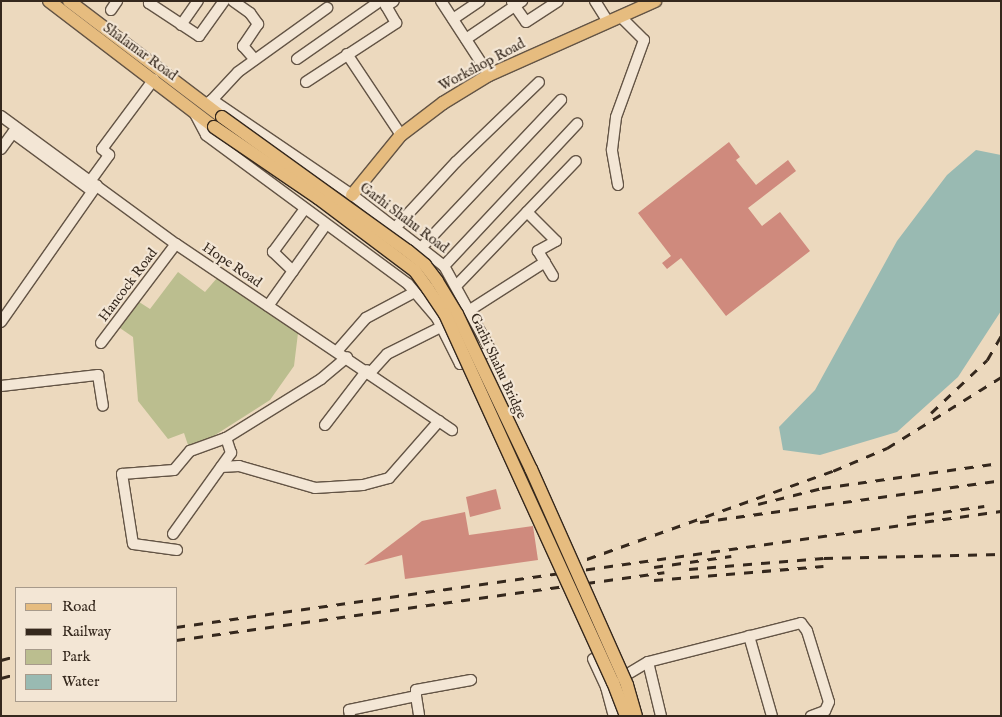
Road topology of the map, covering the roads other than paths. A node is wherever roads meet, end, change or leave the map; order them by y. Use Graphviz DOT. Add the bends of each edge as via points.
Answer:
graph roads {
  1 [pos="49,1"];
  2 [pos="69,1"];
  3 [pos="151,1"];
  4 [pos="198,1"];
  5 [pos="224,1"];
  6 [pos="234,1"];
  7 [pos="442,1"];
  8 [pos="480,1"];
  9 [pos="558,1"];
  10 [pos="595,1"];
  11 [pos="655,1"];
  12 [pos="386,3"];
  13 [pos="516,3"];
  14 [pos="327,8"];
  15 [pos="620,16"];
  16 [pos="452,19"];
  17 [pos="608,22"];
  18 [pos="181,24"];
  19 [pos="466,39"];
  20 [pos="347,54"];
  21 [pos="296,59"];
  22 [pos="255,60"];
  23 [pos="489,75"];
  24 [pos="154,79"];
  25 [pos="306,82"];
  26 [pos="539,82"];
  27 [pos="562,100"];
  28 [pos="209,102"];
  29 [pos="195,113"];
  30 [pos="1,116"];
  31 [pos="218,122"];
  32 [pos="577,124"];
  33 [pos="15,130"];
  34 [pos="401,135"];
  35 [pos="1,150"];
  36 [pos="576,161"];
  37 [pos="94,185"];
  38 [pos="618,185"];
  39 [pos="352,195"];
  40 [pos="304,210"];
  41 [pos="527,212"];
  42 [pos="325,226"];
  43 [pos="395,228"];
  44 [pos="176,244"];
  45 [pos="421,248"];
  46 [pos="545,262"];
  47 [pos="444,266"];
  48 [pos="293,271"];
  49 [pos="553,276"];
  50 [pos="456,286"];
  51 [pos="415,292"];
  52 [pos="268,306"];
  53 [pos="470,310"];
  54 [pos="1,322"];
  55 [pos="441,327"];
  56 [pos="101,343"];
  57 [pos="338,350"];
  58 [pos="347,357"];
  59 [pos="369,372"];
  60 [pos="1,386"];
  61 [pos="103,406"];
  62 [pos="439,421"];
  63 [pos="325,425"];
  64 [pos="452,430"];
  65 [pos="226,438"];
  66 [pos="221,467"];
  67 [pos="172,534"];
  68 [pos="176,550"];
  69 [pos="749,636"];
  70 [pos="593,659"];
  71 [pos="648,662"];
  72 [pos="470,680"];
  73 [pos="606,687"];
  74 [pos="416,696"];
  75 [pos="350,716"];
  76 [pos="419,716"];
  77 [pos="614,716"];
  78 [pos="626,716"];
  79 [pos="636,716"];
  80 [pos="661,716"];
  81 [pos="772,716"];
  82 [pos="811,716"];
  1 -- 24 [label="main road, Shalamar Road"];
  2 -- 28 [label="main road, Shalamar Road"];
  3 -- 18 [label="street" via="149,3"];
  4 -- 18 [label="street"];
  5 -- 18 [label="street" via="199,36"];
  6 -- 22 [label="street" via="258,24 243,46"];
  7 -- 16 [label="street"];
  8 -- 16 [label="street"];
  9 -- 13 [label="street" via="526,22"];
  10 -- 17 [label="street"];
  11 -- 15 [label="main road, Workshop Road"];
  12 -- 20 [label="street" via="396,22"];
  12 -- 21 [label="street"];
  13 -- 19 [label="street"];
  14 -- 22 [label="street"];
  15 -- 17 [label="main road, Workshop Road"];
  15 -- 38 [label="street" via="644,40 616,117 612,150"];
  16 -- 19 [label="street"];
  17 -- 23 [label="main road, Workshop Road"];
  19 -- 23 [label="street"];
  20 -- 25 [label="street"];
  20 -- 34 [label="street"];
  22 -- 28 [label="street" via="238,72"];
  23 -- 34 [label="main road, Workshop Road" via="443,103"];
  24 -- 29 [label="main road, Shalamar Road"];
  24 -- 37 [label="street" via="102,149 108,154"];
  26 -- 43 [label="street" via="456,162"];
  27 -- 45 [label="street"];
  28 -- 31 [label="main road, Shalamar Road"];
  28 -- 39 [label="street, Garhi Shahu Road"];
  29 -- 31 [label="main road, Shalamar Road"];
  29 -- 40 [label="street, Garhi Shahu Road" via="206,136"];
  30 -- 33 [label="street, Hope Road"];
  31 -- 78 [label="main road, Garhi Shahu Bridge, bridge" via="415,272 428,289 449,323"];
  31 -- 79 [label="main road, Garhi Shahu Bridge, bridge" via="408,251 437,281 457,314 531,469 627,685"];
  32 -- 47 [label="street"];
  33 -- 35 [label="street"];
  33 -- 37 [label="street, Hope Road"];
  34 -- 39 [label="main road, Workshop Road"];
  36 -- 41 [label="street"];
  37 -- 44 [label="street, Hope Road"];
  37 -- 54 [label="street"];
  39 -- 43 [label="street, Garhi Shahu Road"];
  40 -- 42 [label="street, Garhi Shahu Road"];
  40 -- 48 [label="street" via="273,252"];
  41 -- 46 [label="street" via="556,241 538,251"];
  41 -- 50 [label="street"];
  42 -- 48 [label="street"];
  42 -- 51 [label="street, Garhi Shahu Road" via="374,257"];
  43 -- 45 [label="street, Garhi Shahu Road"];
  44 -- 52 [label="street, Hope Road"];
  44 -- 56 [label="street, Hancock Road"];
  45 -- 47 [label="street, Garhi Shahu Road"];
  46 -- 49 [label="street"];
  46 -- 53 [label="street"];
  47 -- 50 [label="street, Garhi Shahu Road"];
  48 -- 52 [label="street"];
  50 -- 53 [label="street, Garhi Shahu Road"];
  51 -- 55 [label="street, Garhi Shahu Road"];
  51 -- 57 [label="street" via="366,318"];
  52 -- 57 [label="street, Hope Road"];
  53 -- 55 [label="street, Garhi Shahu Road" via="491,351 460,364"];
  55 -- 59 [label="street" via="387,354"];
  57 -- 58 [label="street, Hope Road"];
  58 -- 59 [label="street, Hope Road"];
  58 -- 65 [label="street" via="321,379"];
  59 -- 62 [label="street, Hope Road"];
  59 -- 63 [label="street"];
  60 -- 61 [label="street" via="98,375"];
  62 -- 64 [label="street, Hope Road"];
  62 -- 66 [label="street" via="389,478 363,485 315,488 239,466"];
  65 -- 66 [label="street" via="231,453"];
  65 -- 68 [label="street" via="190,451 174,470 122,474 132,544"];
  66 -- 67 [label="street"];
  69 -- 71 [label="street"];
  69 -- 81 [label="street"];
  69 -- 82 [label="street" via="798,623 805,626 828,702 825,711"];
  70 -- 73 [label="street"];
  71 -- 73 [label="street"];
  71 -- 80 [label="street"];
  72 -- 74 [label="street" via="416,690"];
  73 -- 77 [label="street"];
  74 -- 75 [label="street" via="349,710"];
  74 -- 76 [label="street"];
}
